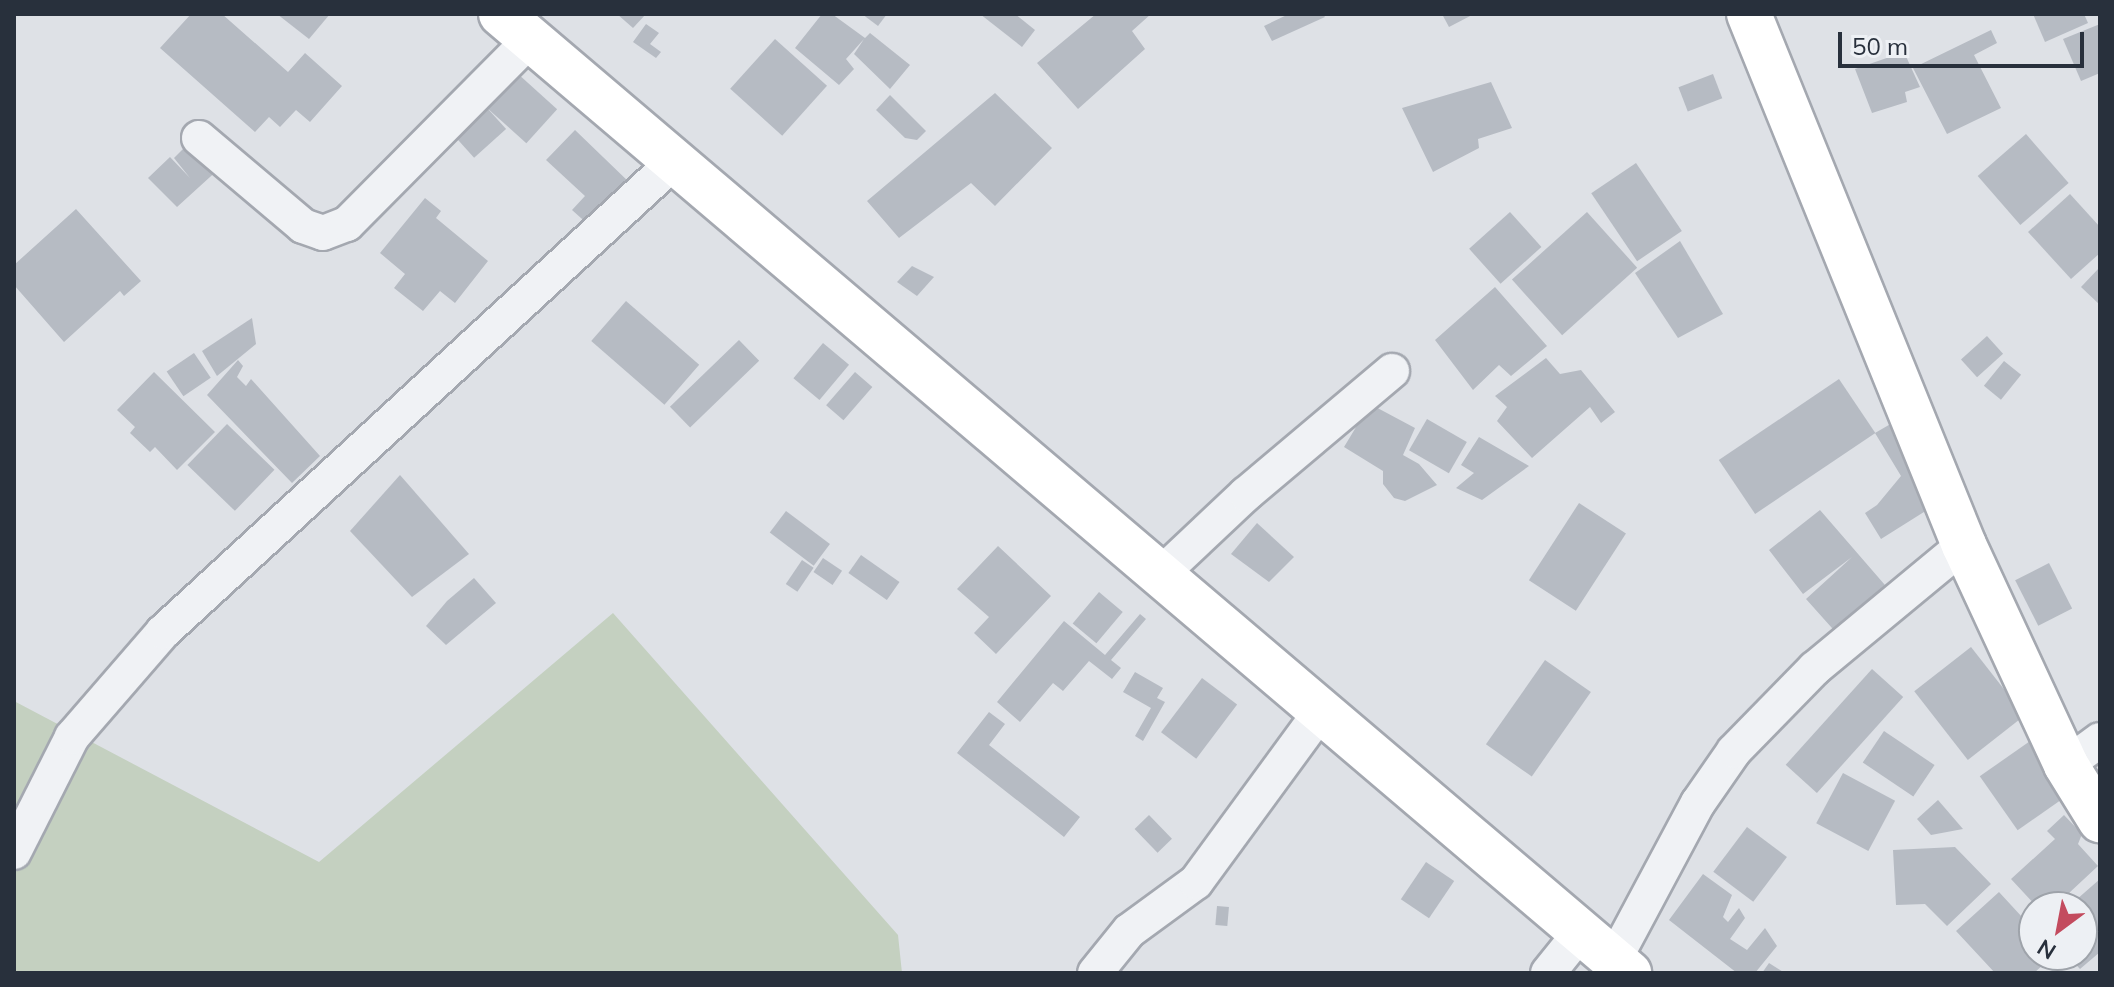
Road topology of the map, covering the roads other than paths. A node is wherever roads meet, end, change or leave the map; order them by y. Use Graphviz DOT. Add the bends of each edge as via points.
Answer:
graph roads {
  1 [pos="1749,14"];
  2 [pos="518,24"];
  3 [pos="199,138"];
  4 [pos="674,162"];
  5 [pos="1392,371"];
  6 [pos="1964,545"];
  7 [pos="1160,575"];
  8 [pos="1321,711"];
  9 [pos="2083,752"];
  10 [pos="2100,820"];
  11 [pos="14,852"];
  12 [pos="1581,932"];
  13 [pos="1622,967"];
  14 [pos="1095,973"];
  15 [pos="1548,973"];
  1 -- 6 [label="main road"];
  2 -- 3 [label="street" via="347,224 323,233 303,226"];
  2 -- 4 [label="main road"];
  4 -- 7 [label="main road"];
  4 -- 11 [label="street" via="163,632 72,737"];
  5 -- 7 [label="street" via="1246,494"];
  6 -- 9 [label="main road"];
  6 -- 13 [label="street" via="1814,669 1734,751 1698,803"];
  7 -- 8 [label="main road"];
  8 -- 12 [label="main road"];
  8 -- 14 [label="street" via="1196,882 1129,931"];
  9 -- 10 [label="main road"];
  12 -- 13 [label="main road"];
  12 -- 15 [label="street"];
}
